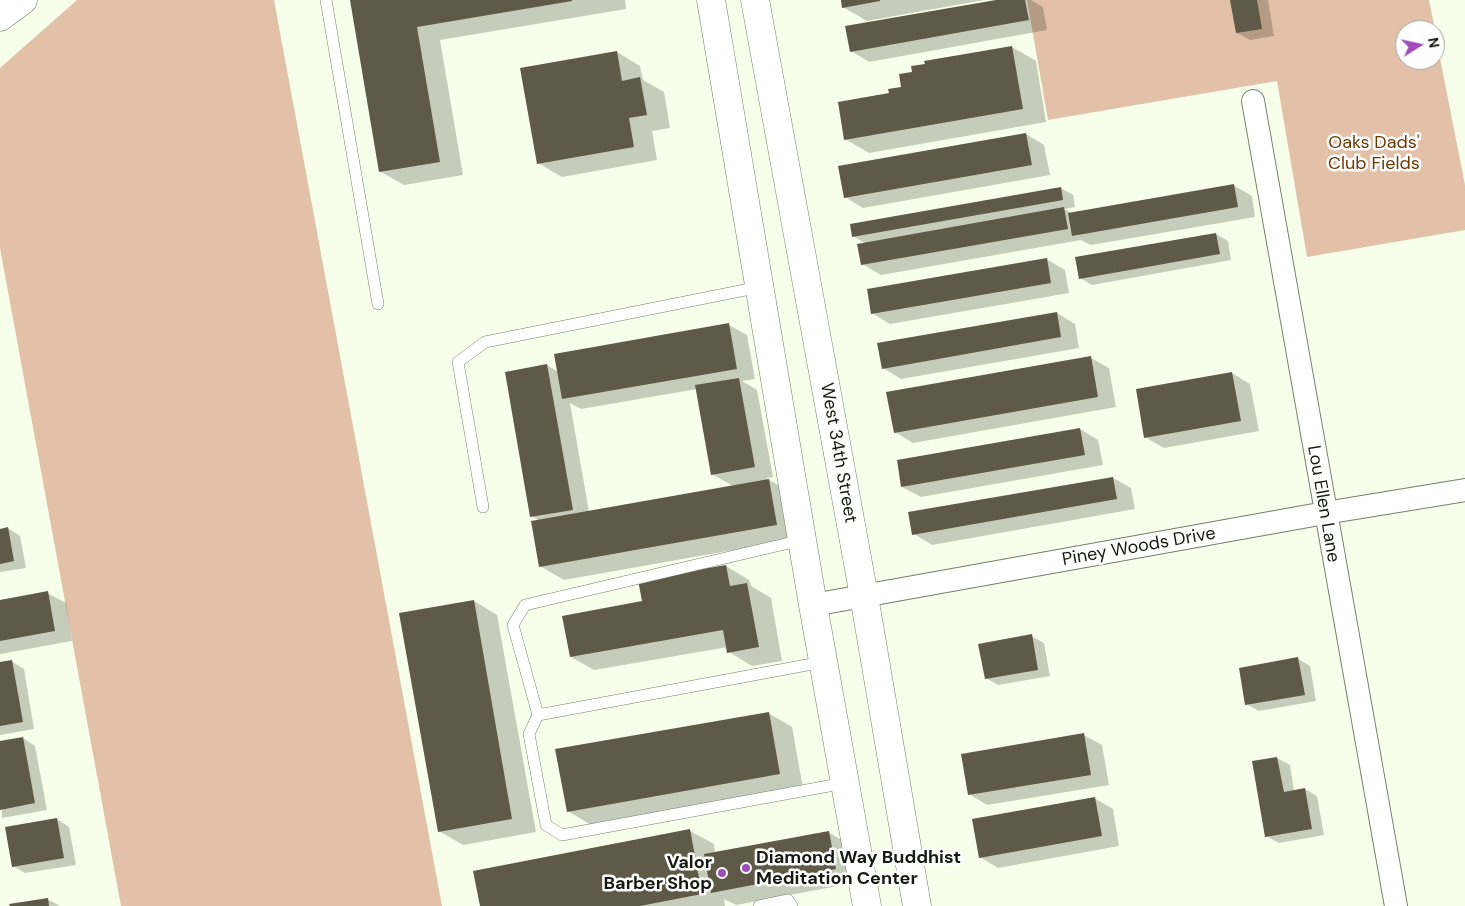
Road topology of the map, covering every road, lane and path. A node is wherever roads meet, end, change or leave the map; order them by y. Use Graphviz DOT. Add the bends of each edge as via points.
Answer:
graph roads {
  1 [pos="23,0"];
  2 [pos="326,0"];
  3 [pos="712,0"];
  4 [pos="755,0"];
  5 [pos="0,17"];
  6 [pos="1253,101"];
  7 [pos="760,287"];
  8 [pos="378,304"];
  9 [pos="1465,490"];
  10 [pos="483,507"];
  11 [pos="1325,513"];
  12 [pos="802,540"];
  13 [pos="864,596"];
  14 [pos="813,605"];
  15 [pos="823,662"];
  16 [pos="538,715"];
  17 [pos="845,784"];
  18 [pos="759,906"];
  19 [pos="792,906"];
  20 [pos="867,906"];
  21 [pos="917,906"];
  22 [pos="1396,906"];
  1 -- 5 [label="main road"];
  2 -- 8 [label="lane"];
  3 -- 7 [label="main road"];
  4 -- 13 [label="main road, West 34th Street"];
  6 -- 11 [label="street, Lou Ellen Lane"];
  7 -- 10 [label="lane" via="484,342 458,362"];
  7 -- 12 [label="main road"];
  9 -- 11 [label="street, Piney Woods Drive"];
  11 -- 13 [label="street, Piney Woods Drive"];
  11 -- 22 [label="street, Lou Ellen Lane"];
  12 -- 14 [label="main road"];
  12 -- 16 [label="lane" via="525,605 513,625"];
  13 -- 14 [label="street, Piney Woods Drive"];
  13 -- 21 [label="main road, West 34th Street"];
  14 -- 15 [label="main road"];
  15 -- 16 [label="lane"];
  15 -- 17 [label="main road"];
  16 -- 17 [label="lane" via="529,734 546,825 562,835"];
  17 -- 20 [label="main road"];
  18 -- 19 [label="lane" via="788,900"];
}
